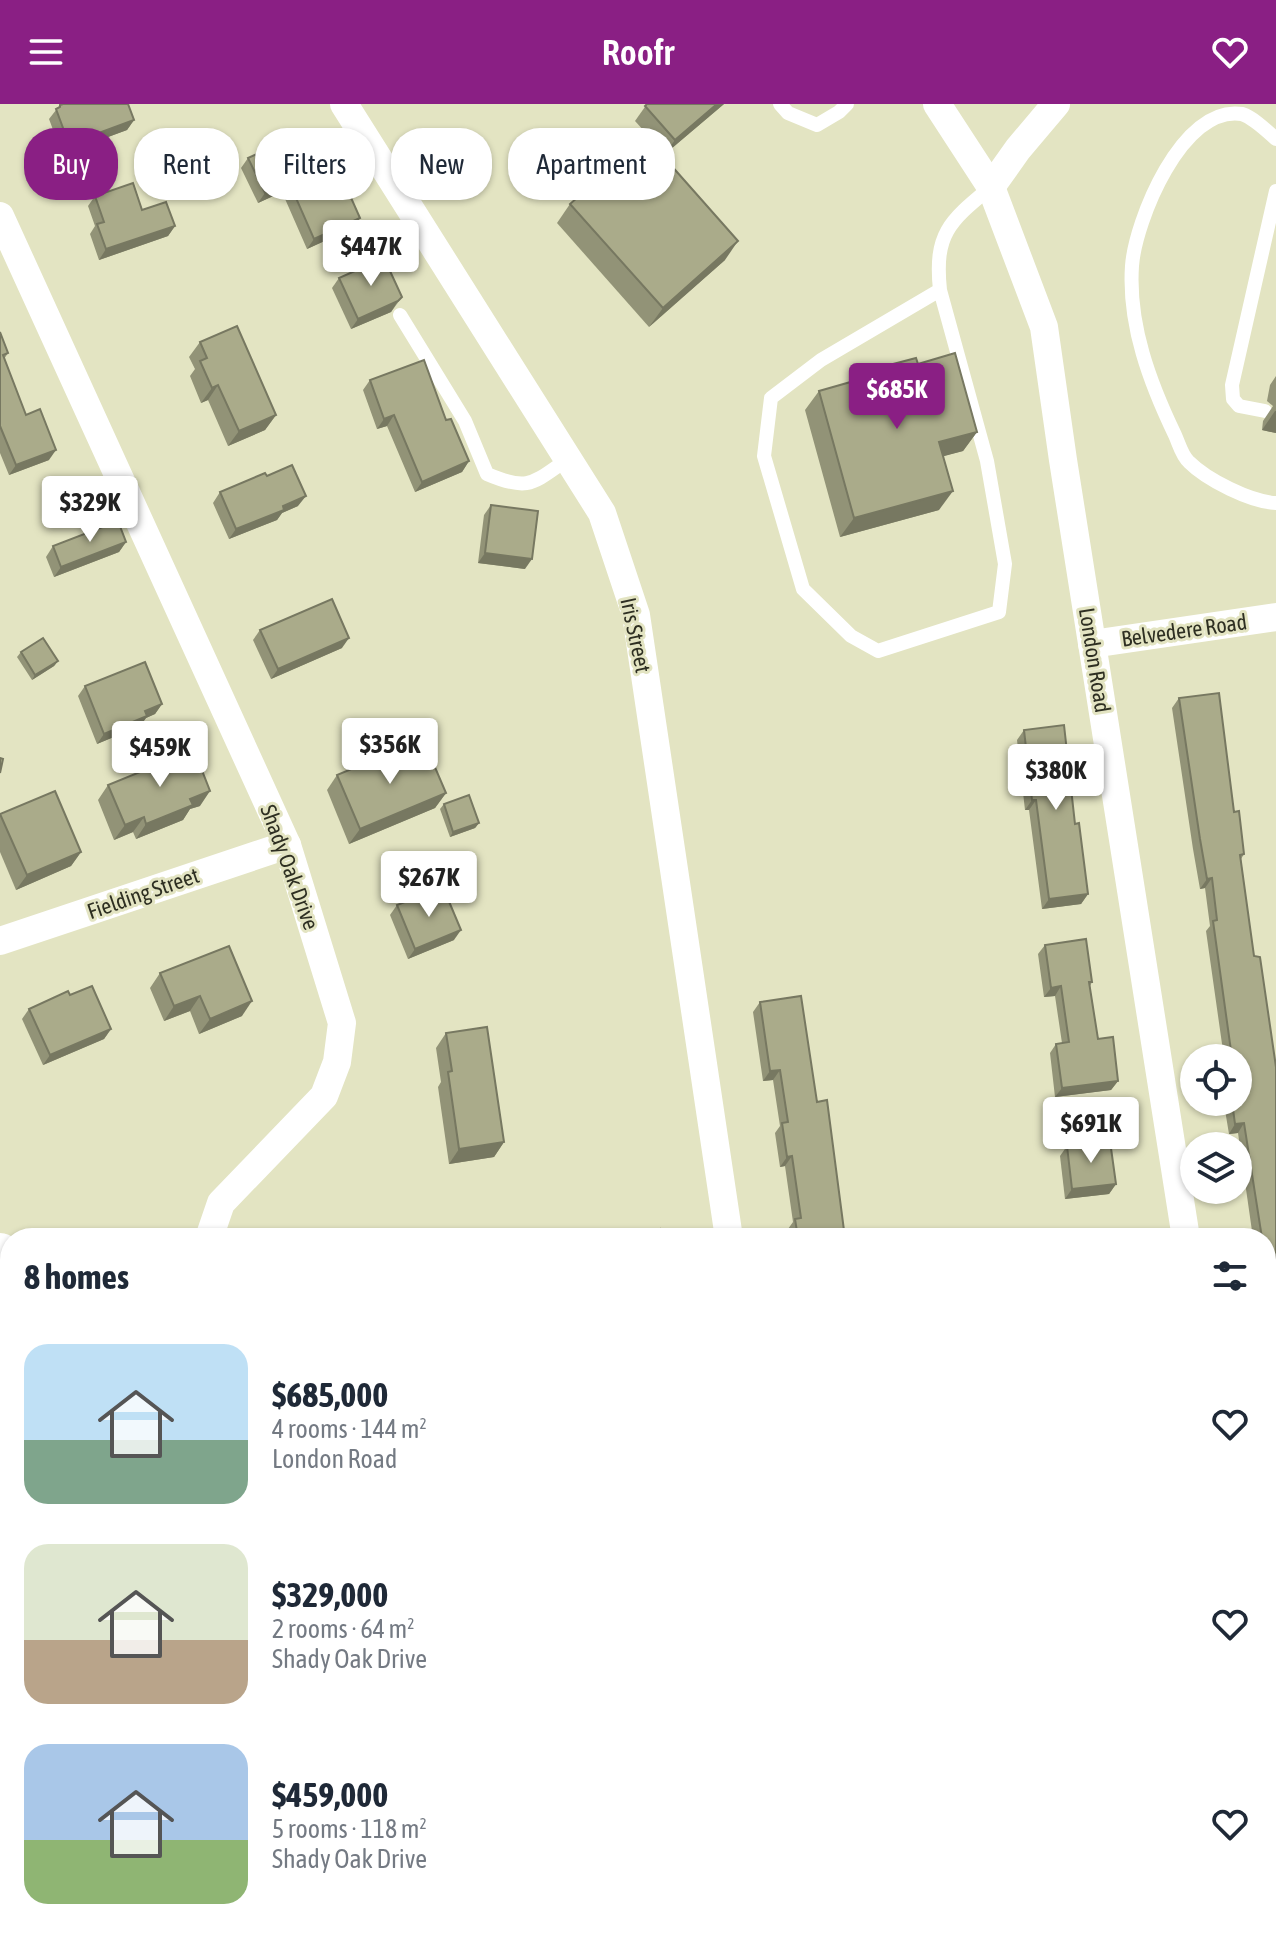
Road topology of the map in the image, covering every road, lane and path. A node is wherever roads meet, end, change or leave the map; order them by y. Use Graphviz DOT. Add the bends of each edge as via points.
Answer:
graph roads {
  1 [pos="344,104"];
  2 [pos="780,104"];
  3 [pos="847,104"];
  4 [pos="937,104"];
  5 [pos="1056,104"];
  6 [pos="1276,139"];
  7 [pos="991,187"];
  8 [pos="1276,191"];
  9 [pos="0,216"];
  10 [pos="940,290"];
  11 [pos="400,315"];
  12 [pos="1265,411"];
  13 [pos="568,459"];
  14 [pos="1276,503"];
  15 [pos="1276,617"];
  16 [pos="1092,644"];
  17 [pos="287,845"];
  18 [pos="0,941"];
  19 [pos="212,1228"];
  20 [pos="728,1228"];
  21 [pos="1184,1228"];
  1 -- 13 [label="street, Iris Street"];
  2 -- 3 [label="lane" via="817,125"];
  4 -- 7 [label="street, London Road"];
  5 -- 7 [label="street"];
  6 -- 14 [label="lane" via="1243,114 1208,116 1193,128 1150,195 1132,266 1133,306 1145,364 1187,461 1220,484"];
  7 -- 10 [label="lane" via="954,218 941,243"];
  7 -- 16 [label="street, London Road" via="1044,327"];
  8 -- 12 [label="lane" via="1232,385 1239,406"];
  9 -- 17 [label="street, Shady Oak Drive"];
  10 -- 10 [label="lane" via="987,461 1005,564 999,612 878,651 851,636 803,589 764,456 771,398 821,360"];
  11 -- 13 [label="lane" via="465,421 487,474 513,485 536,481"];
  13 -- 20 [label="street, Iris Street" via="602,513 636,615"];
  15 -- 16 [label="street, Belvedere Road"];
  16 -- 21 [label="street, London Road"];
  17 -- 18 [label="street, Fielding Street"];
  17 -- 19 [label="street, Shady Oak Drive" via="342,1023 337,1062 324,1096 221,1203"];
}
